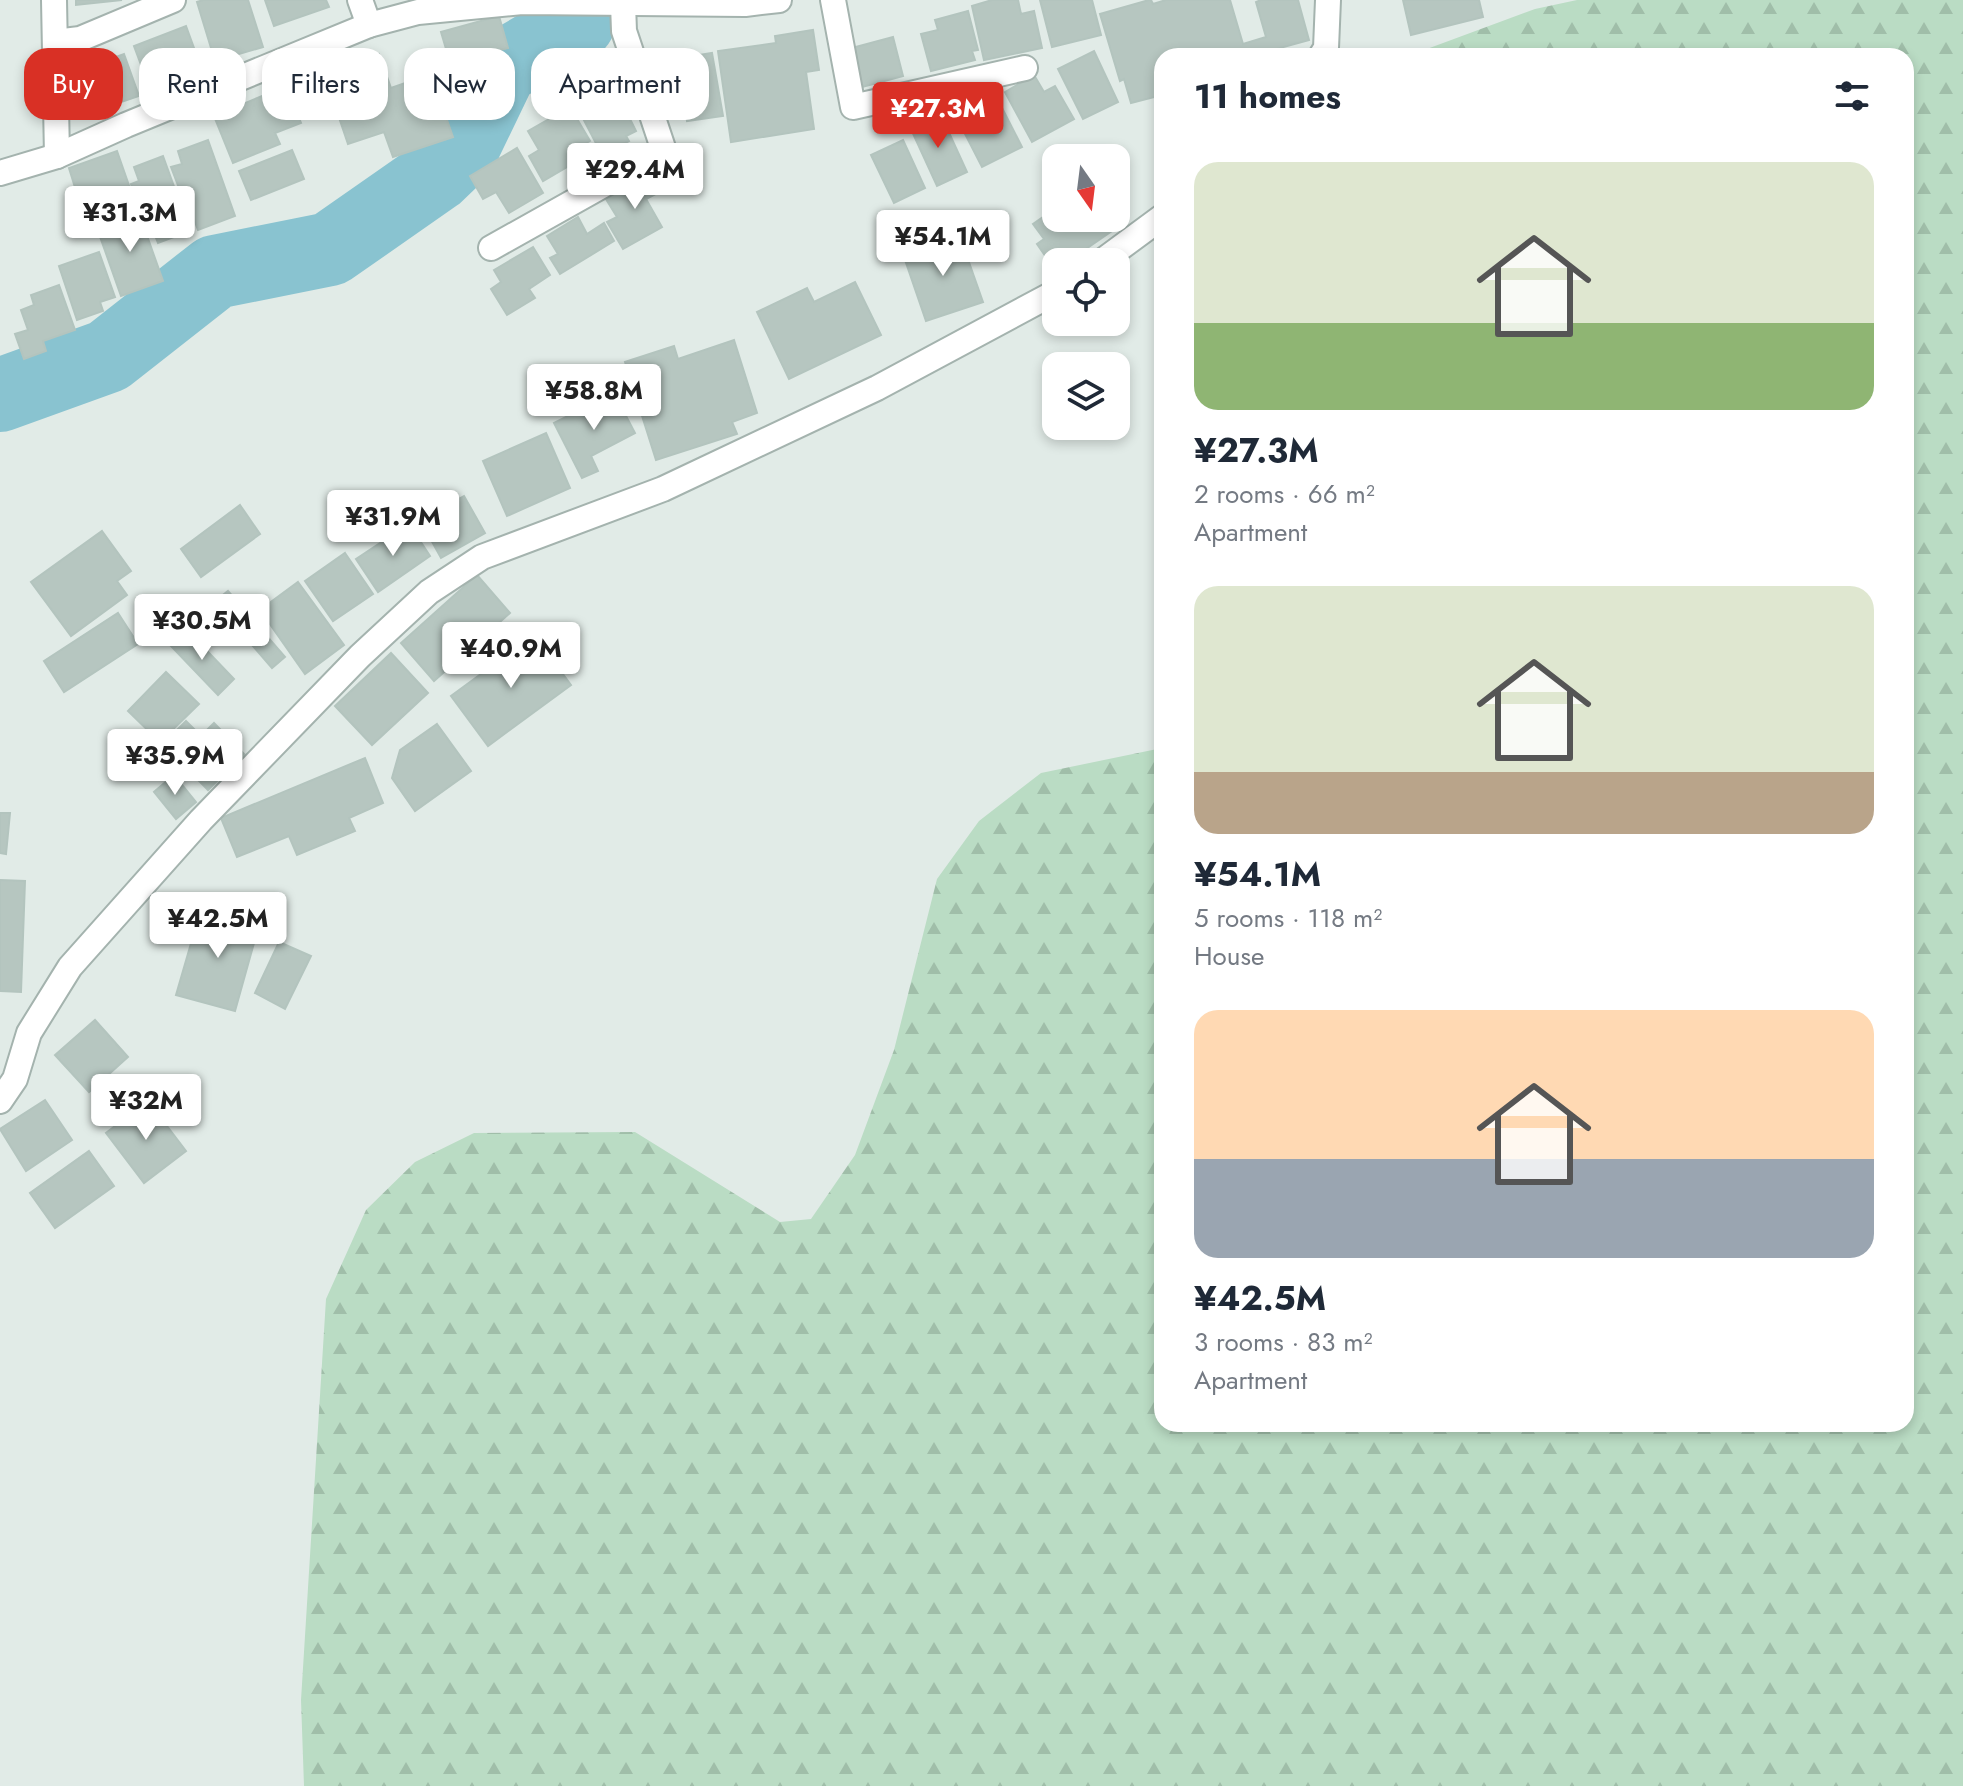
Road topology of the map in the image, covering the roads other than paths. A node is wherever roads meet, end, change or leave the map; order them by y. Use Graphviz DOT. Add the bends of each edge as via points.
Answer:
graph roads {
  1 [pos="54,0"];
  2 [pos="173,0"];
  3 [pos="360,0"];
  4 [pos="779,0"];
  5 [pos="833,0"];
  6 [pos="1328,0"];
  7 [pos="623,4"];
  8 [pos="369,25"];
  9 [pos="55,42"];
  10 [pos="1326,48"];
  11 [pos="1025,68"];
  12 [pos="57,156"];
  13 [pos="0,173"];
  14 [pos="1154,223"];
  15 [pos="491,248"];
  16 [pos="1120,248"];
  17 [pos="1042,299"];
  18 [pos="0,1101"];
  1 -- 9 [label="street"];
  2 -- 9 [label="street" via="80,39"];
  3 -- 8 [label="street"];
  4 -- 7 [label="street"];
  5 -- 11 [label="street" via="853,107"];
  6 -- 10 [label="street"];
  7 -- 8 [label="street" via="522,2 418,12"];
  7 -- 15 [label="street" via="624,31 664,151"];
  8 -- 12 [label="street"];
  9 -- 12 [label="street"];
  12 -- 13 [label="street"];
  14 -- 16 [label="street"];
  17 -- 18 [label="street" via="863,395 663,489 482,557 429,592 201,820 70,967 29,1033 15,1079"];
}
